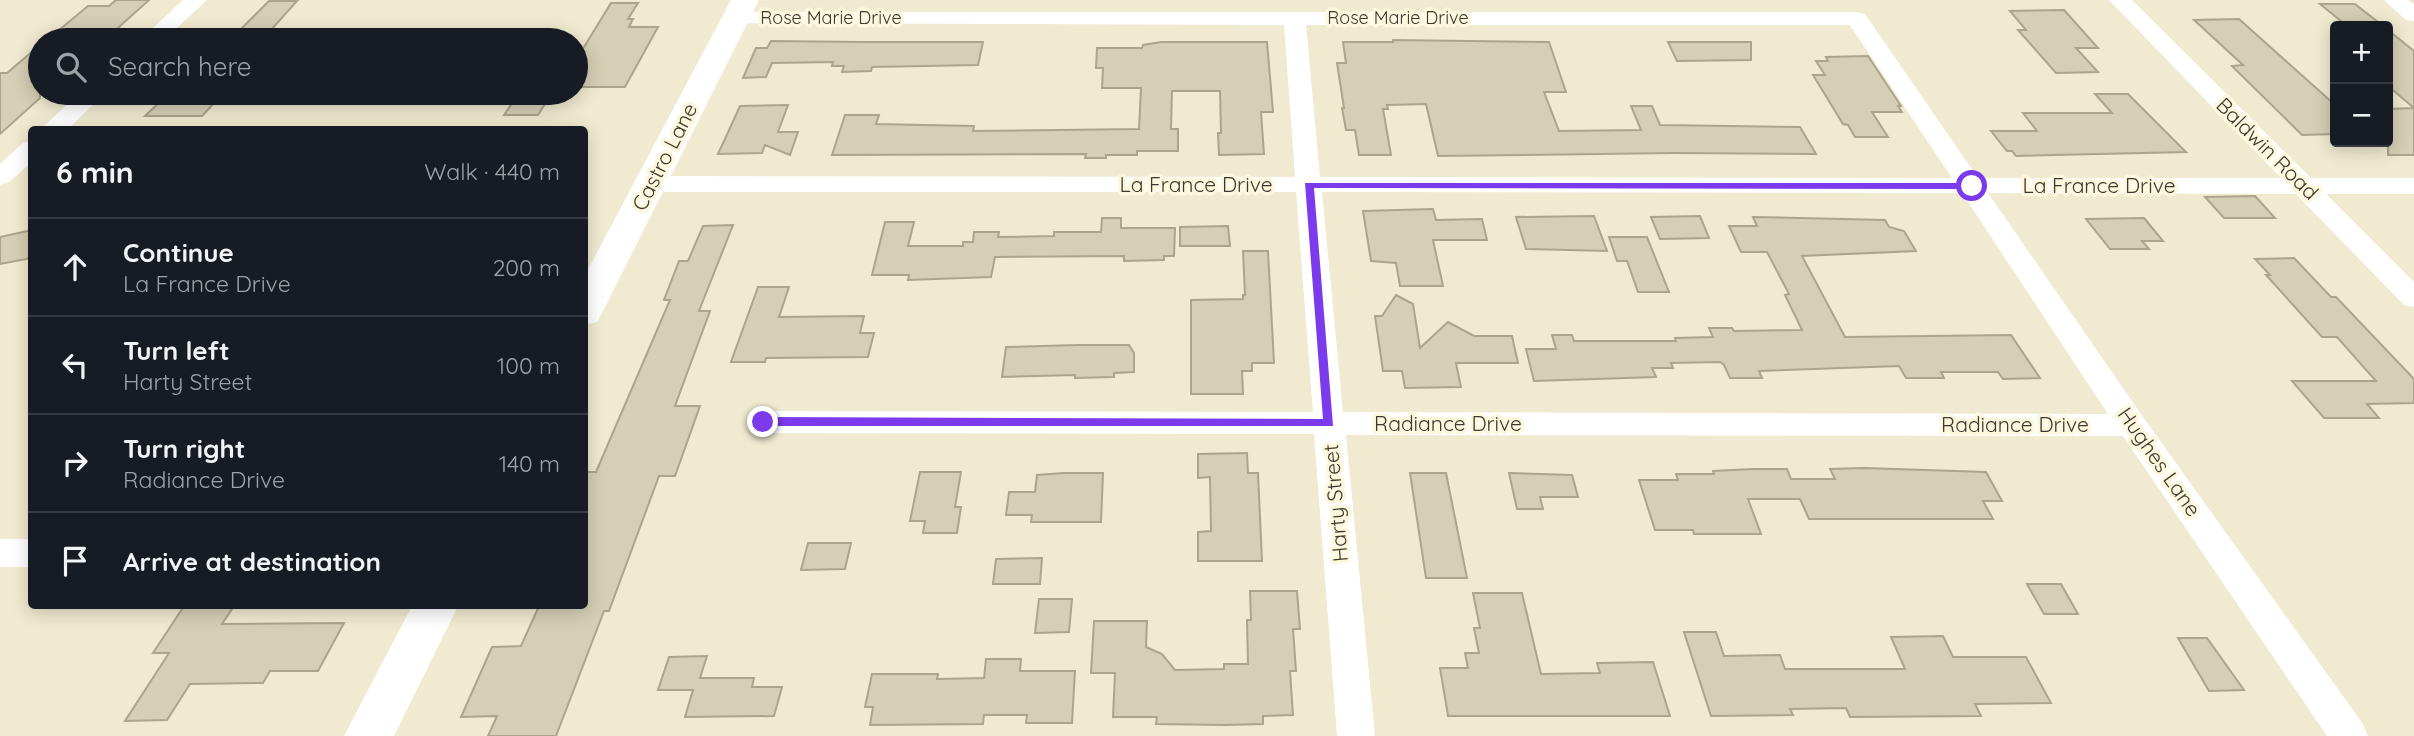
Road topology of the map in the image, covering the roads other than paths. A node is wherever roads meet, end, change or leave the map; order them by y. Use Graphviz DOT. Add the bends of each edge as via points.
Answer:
graph roads {
  1 [pos="196,0"];
  2 [pos="2120,0"];
  3 [pos="2395,0"];
  4 [pos="740,9"];
  5 [pos="2414,15"];
  6 [pos="1294,18"];
  7 [pos="164,28"];
  8 [pos="80,105"];
  9 [pos="56,126"];
  10 [pos="28,152"];
  11 [pos="0,177"];
  12 [pos="650,184"];
  13 [pos="1309,185"];
  14 [pos="1972,186"];
  15 [pos="2303,186"];
  16 [pos="2414,186"];
  17 [pos="2414,298"];
  18 [pos="588,305"];
  19 [pos="763,422"];
  20 [pos="1329,423"];
  21 [pos="2132,425"];
  22 [pos="0,553"];
  23 [pos="28,553"];
  24 [pos="433,609"];
  25 [pos="369,736"];
  26 [pos="1356,736"];
  27 [pos="2349,736"];
  1 -- 7 [label="street"];
  2 -- 15 [label="street, Baldwin Road"];
  3 -- 5 [label="street"];
  4 -- 6 [label="street, Rose Marie Drive"];
  4 -- 12 [label="street, Castro Lane"];
  6 -- 13 [label="street, Harty Street"];
  6 -- 14 [label="street, Rose Marie Drive" via="1857,19"];
  8 -- 9 [label="street"];
  10 -- 11 [label="street"];
  12 -- 13 [label="street, La France Drive"];
  12 -- 18 [label="street, Castro Lane"];
  13 -- 14 [label="street, La France Drive"];
  13 -- 20 [label="street, Harty Street"];
  14 -- 15 [label="street, La France Drive"];
  14 -- 21 [label="street, Hughes Lane"];
  15 -- 16 [label="street, La France Drive"];
  15 -- 17 [label="street, Baldwin Road"];
  19 -- 20 [label="street, Radiance Drive"];
  20 -- 21 [label="street, Radiance Drive"];
  20 -- 26 [label="street, Harty Street"];
  21 -- 27 [label="street, Hughes Lane"];
  22 -- 23 [label="street"];
  24 -- 25 [label="street"];
}
